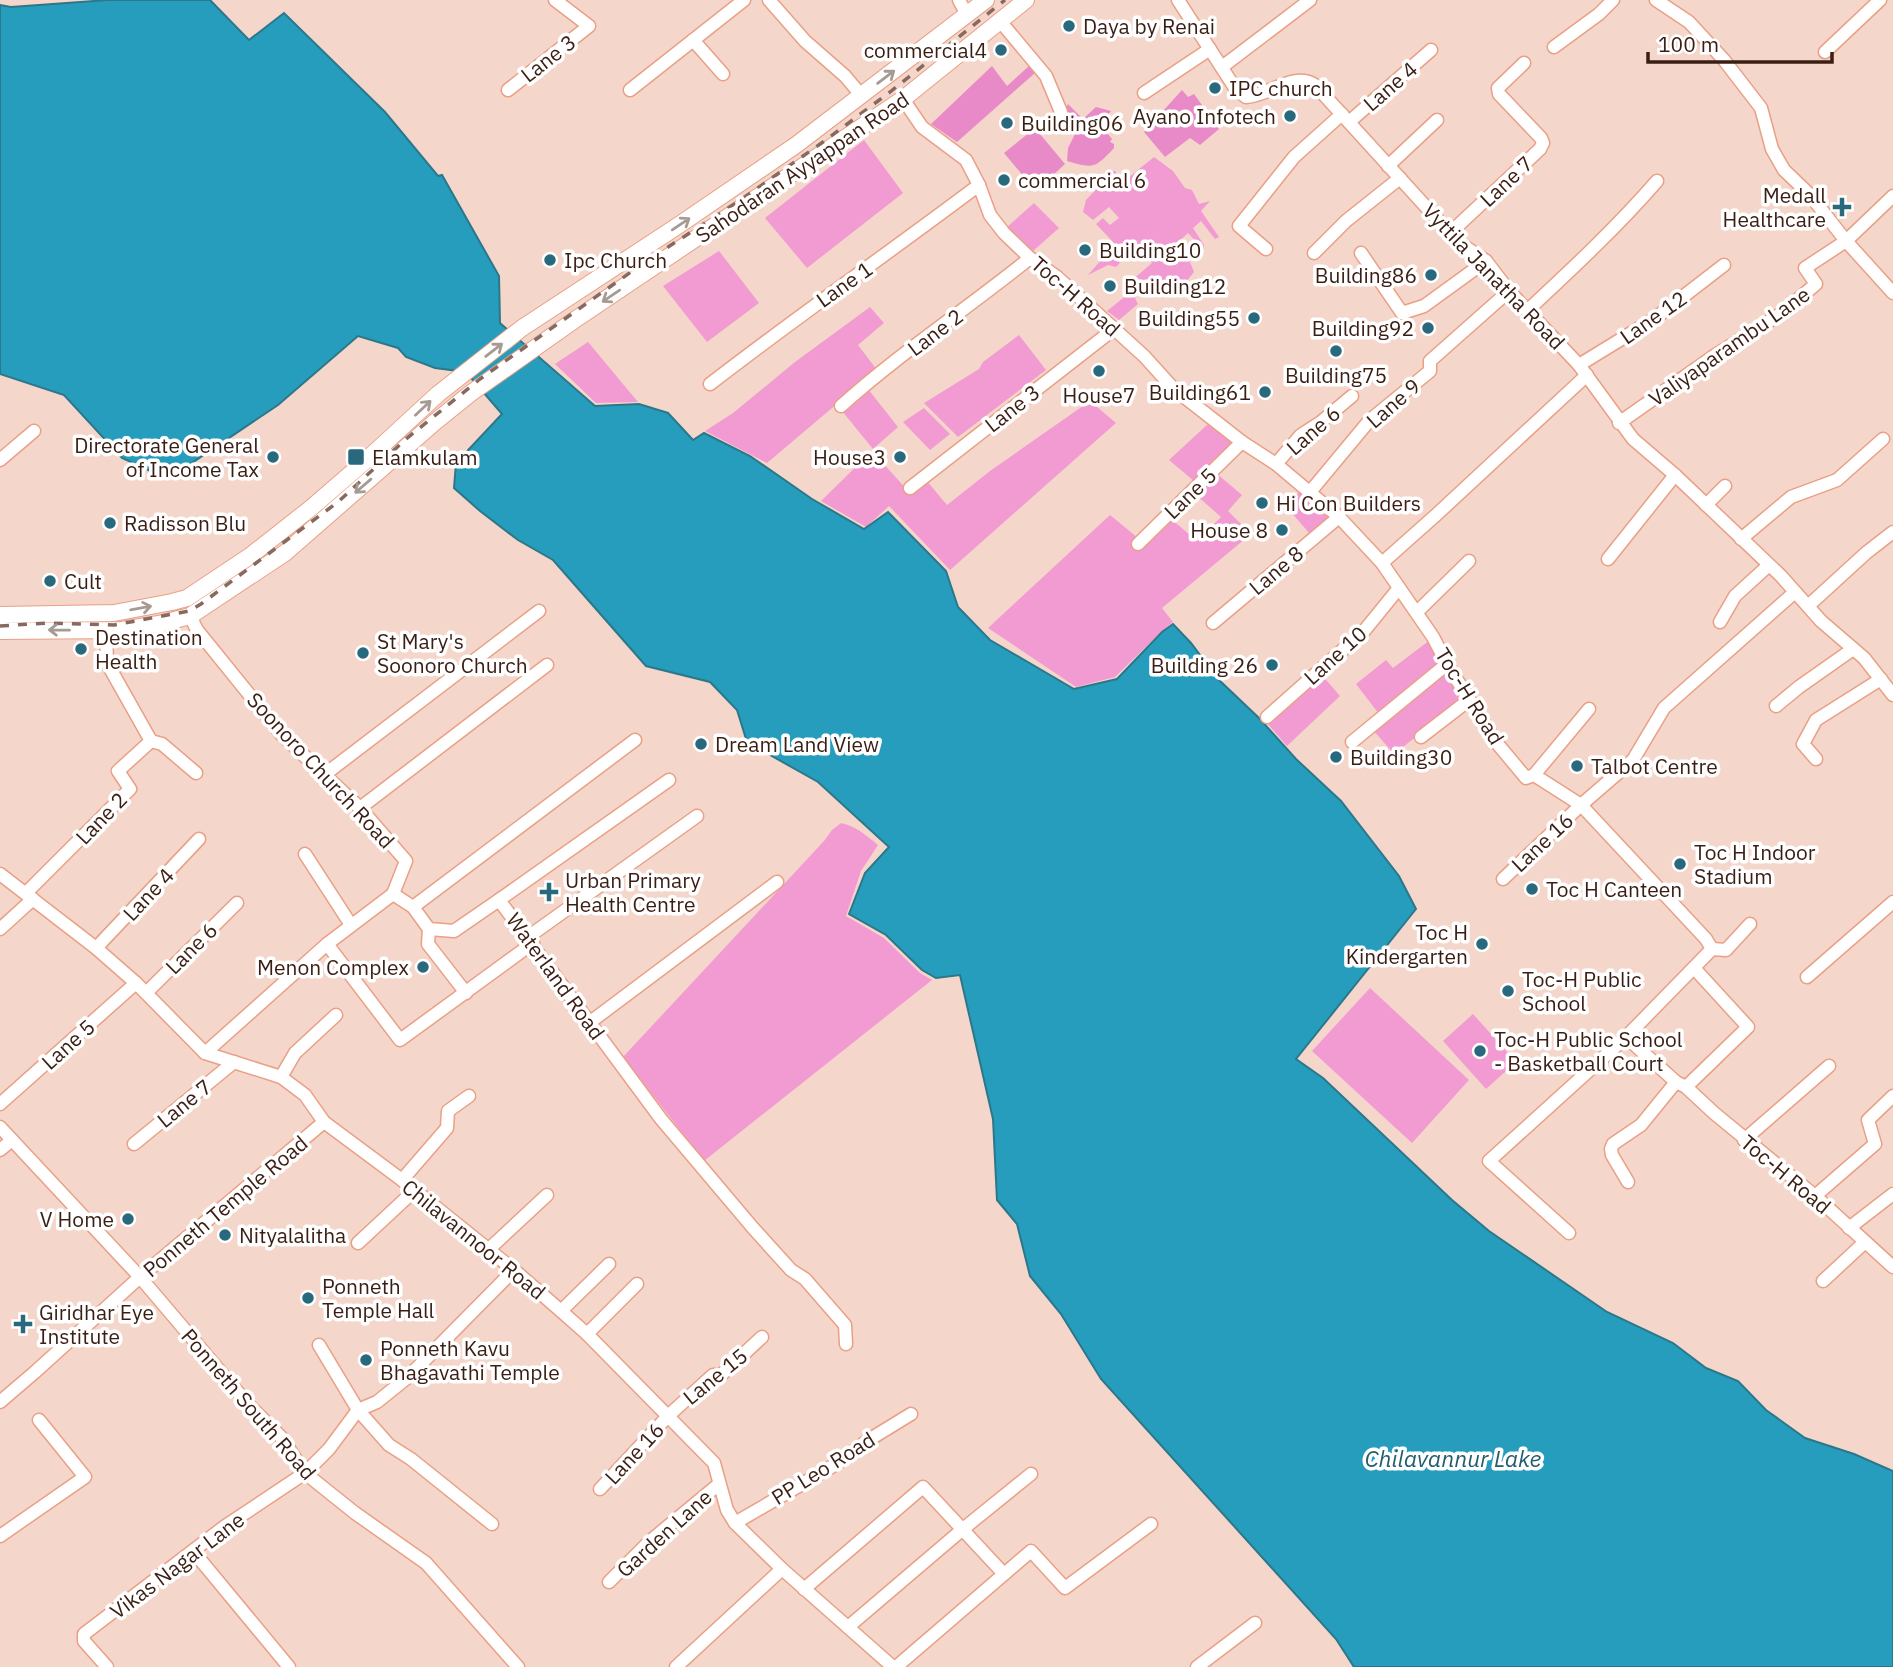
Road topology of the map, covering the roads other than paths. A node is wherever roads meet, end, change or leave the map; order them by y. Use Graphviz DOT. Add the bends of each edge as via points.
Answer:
graph roads {
  1 [pos="555,0"];
  2 [pos="744,0"];
  3 [pos="769,0"];
  4 [pos="959,0"];
  5 [pos="986,0"];
  6 [pos="1026,0"];
  7 [pos="1178,0"];
  8 [pos="1310,0"];
  9 [pos="1613,0"];
  10 [pos="1656,0"];
  11 [pos="1880,0"];
  12 [pos="967,15"];
  13 [pos="1000,21"];
  14 [pos="693,40"];
  15 [pos="1554,47"];
  16 [pos="1210,49"];
  17 [pos="1431,50"];
  18 [pos="1825,52"];
  19 [pos="1524,63"];
  20 [pos="1222,67"];
  21 [pos="723,74"];
  22 [pos="508,90"];
  23 [pos="630,90"];
  24 [pos="1144,93"];
  25 [pos="861,95"];
  26 [pos="903,99"];
  27 [pos="1061,112"];
  28 [pos="1345,118"];
  29 [pos="1437,120"];
  30 [pos="785,153"];
  31 [pos="1388,166"];
  32 [pos="797,170"];
  33 [pos="1400,178"];
  34 [pos="1657,181"];
  35 [pos="979,185"];
  36 [pos="1893,196"];
  37 [pos="1450,233"];
  38 [pos="1846,241"];
  39 [pos="1266,249"];
  40 [pos="1314,253"];
  41 [pos="1361,253"];
  42 [pos="1030,258"];
  43 [pos="1486,261"];
  44 [pos="1724,265"];
  45 [pos="1509,291"];
  46 [pos="1893,293"];
  47 [pos="1528,310"];
  48 [pos="1114,329"];
  49 [pos="1583,370"];
  50 [pos="710,384"];
  51 [pos="1352,396"];
  52 [pos="841,406"];
  53 [pos="1619,423"];
  54 [pos="34,431"];
  55 [pos="1883,439"];
  56 [pos="1242,442"];
  57 [pos="0,460"];
  58 [pos="1276,464"];
  59 [pos="1675,475"];
  60 [pos="1725,486"];
  61 [pos="910,488"];
  62 [pos="1310,492"];
  63 [pos="1706,505"];
  64 [pos="1339,517"];
  65 [pos="1893,532"];
  66 [pos="1741,539"];
  67 [pos="1138,544"];
  68 [pos="1608,559"];
  69 [pos="1468,561"];
  70 [pos="1381,563"];
  71 [pos="1769,565"];
  72 [pos="1399,588"];
  73 [pos="1795,592"];
  74 [pos="1808,606"];
  75 [pos="539,611"];
  76 [pos="1417,612"];
  77 [pos="0,615"];
  78 [pos="190,616"];
  79 [pos="1720,622"];
  80 [pos="1213,623"];
  81 [pos="106,630"];
  82 [pos="0,631"];
  83 [pos="1853,649"];
  84 [pos="1447,664"];
  85 [pos="547,665"];
  86 [pos="1881,680"];
  87 [pos="1893,694"];
  88 [pos="1469,700"];
  89 [pos="1776,706"];
  90 [pos="1589,709"];
  91 [pos="1266,717"];
  92 [pos="1421,737"];
  93 [pos="635,740"];
  94 [pos="151,741"];
  95 [pos="1352,742"];
  96 [pos="1816,759"];
  97 [pos="196,773"];
  98 [pos="324,775"];
  99 [pos="1534,775"];
  100 [pos="669,780"];
  101 [pos="1581,805"];
  102 [pos="360,808"];
  103 [pos="697,816"];
  104 [pos="199,839"];
  105 [pos="305,854"];
  106 [pos="0,874"];
  107 [pos="1503,879"];
  108 [pos="777,882"];
  109 [pos="393,894"];
  110 [pos="30,896"];
  111 [pos="499,900"];
  112 [pos="1893,902"];
  113 [pos="237,903"];
  114 [pos="412,907"];
  115 [pos="1750,924"];
  116 [pos="351,925"];
  117 [pos="0,929"];
  118 [pos="429,929"];
  119 [pos="531,940"];
  120 [pos="327,944"];
  121 [pos="96,948"];
  122 [pos="1712,949"];
  123 [pos="1694,968"];
  124 [pos="1807,977"];
  125 [pos="136,983"];
  126 [pos="146,993"];
  127 [pos="466,993"];
  128 [pos="336,1015"];
  129 [pos="589,1023"];
  130 [pos="1626,1037"];
  131 [pos="205,1054"];
  132 [pos="234,1062"];
  133 [pos="1829,1066"];
  134 [pos="281,1077"];
  135 [pos="1681,1084"];
  136 [pos="469,1096"];
  137 [pos="1893,1096"];
  138 [pos="0,1104"];
  139 [pos="324,1122"];
  140 [pos="0,1127"];
  141 [pos="12,1140"];
  142 [pos="1744,1140"];
  143 [pos="134,1144"];
  144 [pos="0,1150"];
  145 [pos="402,1180"];
  146 [pos="1628,1182"];
  147 [pos="415,1190"];
  148 [pos="1893,1194"];
  149 [pos="547,1195"];
  150 [pos="1815,1196"];
  151 [pos="1849,1228"];
  152 [pos="1569,1233"];
  153 [pos="1865,1242"];
  154 [pos="358,1243"];
  155 [pos="489,1250"];
  156 [pos="609,1264"];
  157 [pos="1893,1267"];
  158 [pos="514,1270"];
  159 [pos="140,1277"];
  160 [pos="1824,1281"];
  161 [pos="637,1284"];
  162 [pos="561,1311"];
  163 [pos="587,1334"];
  164 [pos="762,1337"];
  165 [pos="846,1344"];
  166 [pos="319,1345"];
  167 [pos="0,1402"];
  168 [pos="358,1410"];
  169 [pos="911,1414"];
  170 [pos="668,1416"];
  171 [pos="39,1420"];
  172 [pos="305,1473"];
  173 [pos="1031,1474"];
  174 [pos="719,1483"];
  175 [pos="600,1489"];
  176 [pos="735,1523"];
  177 [pos="492,1524"];
  178 [pos="1151,1524"];
  179 [pos="963,1529"];
  180 [pos="0,1536"];
  181 [pos="193,1551"];
  182 [pos="782,1569"];
  183 [pos="1004,1574"];
  184 [pos="609,1583"];
  185 [pos="804,1589"];
  186 [pos="1255,1623"];
  187 [pos="848,1627"];
  188 [pos="107,1667"];
  189 [pos="289,1667"];
  190 [pos="518,1667"];
  191 [pos="676,1667"];
  192 [pos="895,1667"];
  193 [pos="1197,1667"];
  1 -- 22 [label="street, Lane 3" via="589,26"];
  2 -- 14 [label="street"];
  3 -- 25 [label="street"];
  4 -- 12 [label="street"];
  5 -- 12 [label="main road, Sahodaran Ayyappan Road"];
  6 -- 13 [label="main road, Sahodaran Ayyappan Road"];
  7 -- 16 [label="street, Vyttila Janatha Road"];
  8 -- 20 [label="street"];
  9 -- 15 [label="street"];
  10 -- 38 [label="street" via="1689,22 1724,60 1761,108 1772,149 1784,170"];
  11 -- 18 [label="street"];
  25 -- 12 [label="main road, Sahodaran Ayyappan Road, one-way"];
  13 -- 26 [label="main road, Sahodaran Ayyappan Road"];
  13 -- 27 [label="street" via="1046,76"];
  14 -- 21 [label="street"];
  14 -- 23 [label="street"];
  16 -- 20 [label="street, Vyttila Janatha Road"];
  16 -- 24 [label="street"];
  17 -- 28 [label="street, Lane 4"];
  19 -- 37 [label="street, Lane 7" via="1499,88 1499,94 1541,138 1540,149"];
  20 -- 28 [label="street, Vyttila Janatha Road" via="1246,97 1297,79 1307,80"];
  25 -- 30 [label="main road, Sahodaran Ayyappan Road"];
  26 -- 32 [label="main road, Sahodaran Ayyappan Road"];
  26 -- 35 [label="street, Toc-H Road" via="922,127 966,160"];
  28 -- 31 [label="street, Vyttila Janatha Road"];
  28 -- 39 [label="street" via="1294,157 1239,226"];
  29 -- 31 [label="street"];
  30 -- 32 [label="main road"];
  77 -- 30 [label="main road, Sahodaran Ayyappan Road, one-way" via="114,613 187,598 311,508 438,394 522,328"];
  31 -- 33 [label="street, Vyttila Janatha Road"];
  32 -- 78 [label="main road, Sahodaran Ayyappan Road, one-way" via="471,393 285,553"];
  33 -- 37 [label="street, Vyttila Janatha Road"];
  33 -- 40 [label="street"];
  34 -- 47 [label="street" via="1597,246"];
  35 -- 42 [label="street, Toc-H Road" via="990,215"];
  35 -- 50 [label="street, Lane 1"];
  36 -- 38 [label="street"];
  37 -- 43 [label="street, Vyttila Janatha Road"];
  38 -- 46 [label="street"];
  38 -- 53 [label="street, Valiyaparambu Lane" via="1805,268 1816,284 1782,313"];
  41 -- 43 [label="street" via="1402,313 1424,306"];
  42 -- 48 [label="street, Toc-H Road" via="1058,277"];
  42 -- 52 [label="street, Lane 2"];
  43 -- 45 [label="street, Vyttila Janatha Road"];
  44 -- 49 [label="street, Lane 12"];
  45 -- 47 [label="street, Vyttila Janatha Road"];
  45 -- 62 [label="street, Lane 9" via="1430,361 1430,371 1369,421"];
  47 -- 49 [label="street, Vyttila Janatha Road"];
  48 -- 56 [label="street, Toc-H Road" via="1173,388"];
  48 -- 61 [label="street, Lane 3"];
  49 -- 53 [label="street, Vyttila Janatha Road"];
  49 -- 70 [label="street, Lane 12" via="1517,440"];
  51 -- 58 [label="street, Lane 6" via="1301,435"];
  53 -- 59 [label="street, Vyttila Janatha Road"];
  54 -- 57 [label="street"];
  55 -- 66 [label="street" via="1838,480 1791,497"];
  56 -- 58 [label="street, Toc-H Road"];
  56 -- 67 [label="street, Lane 5"];
  58 -- 62 [label="street, Toc-H Road"];
  59 -- 63 [label="street, Vyttila Janatha Road"];
  59 -- 68 [label="street"];
  60 -- 63 [label="street"];
  62 -- 64 [label="street, Toc-H Road"];
  63 -- 66 [label="street, Vyttila Janatha Road"];
  64 -- 70 [label="street, Toc-H Road"];
  64 -- 80 [label="street, Lane 8"];
  65 -- 74 [label="street"];
  66 -- 71 [label="street, Vyttila Janatha Road"];
  69 -- 76 [label="street"];
  70 -- 72 [label="street, Toc-H Road"];
  71 -- 73 [label="street, Vyttila Janatha Road"];
  71 -- 79 [label="street" via="1735,596"];
  72 -- 76 [label="street, Toc-H Road"];
  72 -- 91 [label="street, Lane 10" via="1364,631"];
  73 -- 74 [label="street, Vyttila Janatha Road"];
  73 -- 101 [label="street, Lane 16" via="1664,708 1633,760"];
  74 -- 83 [label="street, Vyttila Janatha Road"];
  75 -- 98 [label="street"];
  76 -- 84 [label="street, Toc-H Road"];
  78 -- 81 [label="main road, Sahodaran Ayyappan Road"];
  78 -- 98 [label="street, Soonoro Church Road" via="282,735"];
  81 -- 82 [label="main road, Sahodaran Ayyappan Road, one-way"];
  81 -- 94 [label="street" via="107,663"];
  83 -- 86 [label="street, Vyttila Janatha Road"];
  83 -- 89 [label="street"];
  84 -- 88 [label="street, Toc-H Road"];
  84 -- 95 [label="street"];
  85 -- 102 [label="street"];
  86 -- 87 [label="street, Vyttila Janatha Road"];
  86 -- 96 [label="street" via="1816,720 1803,744"];
  88 -- 92 [label="street"];
  88 -- 99 [label="street, Toc-H Road" via="1526,778"];
  90 -- 99 [label="street"];
  93 -- 114 [label="street"];
  94 -- 97 [label="street" via="162,744"];
  94 -- 110 [label="street, Lane 2" via="118,771 130,789"];
  98 -- 102 [label="street, Soonoro Church Road"];
  99 -- 101 [label="street, Toc-H Road"];
  100 -- 111 [label="street"];
  101 -- 107 [label="street, Lane 16"];
  101 -- 122 [label="street, Toc-H Road"];
  102 -- 109 [label="street, Soonoro Church Road" via="406,861"];
  103 -- 119 [label="street"];
  104 -- 121 [label="street, Lane 4"];
  105 -- 116 [label="street"];
  106 -- 110 [label="street"];
  108 -- 129 [label="street"];
  109 -- 114 [label="street"];
  109 -- 116 [label="street"];
  110 -- 117 [label="street"];
  110 -- 121 [label="street"];
  111 -- 118 [label="street, Waterland Road" via="454,931"];
  111 -- 119 [label="street, Waterland Road"];
  112 -- 124 [label="street"];
  113 -- 126 [label="street, Lane 6"];
  114 -- 118 [label="street"];
  115 -- 122 [label="street" via="1726,950"];
  116 -- 120 [label="street"];
  118 -- 127 [label="street" via="428,944"];
  119 -- 127 [label="street"];
  119 -- 129 [label="street, Waterland Road"];
  120 -- 127 [label="street" via="400,1041"];
  120 -- 131 [label="street"];
  121 -- 125 [label="street"];
  122 -- 123 [label="street"];
  123 -- 130 [label="street"];
  123 -- 135 [label="street" via="1748,1027"];
  125 -- 126 [label="street"];
  125 -- 138 [label="street, Lane 5"];
  126 -- 131 [label="street"];
  128 -- 134 [label="street" via="295,1053"];
  129 -- 165 [label="street, Waterland Road" via="727,1197 845,1325"];
  130 -- 135 [label="street, Toc-H Road"];
  130 -- 152 [label="street" via="1489,1161"];
  131 -- 132 [label="street, Chilavannoor Road"];
  132 -- 134 [label="street, Chilavannoor Road"];
  132 -- 143 [label="street, Lane 7"];
  133 -- 142 [label="street"];
  134 -- 139 [label="street, Chilavannoor Road" via="305,1095"];
  135 -- 142 [label="street, Toc-H Road"];
  135 -- 146 [label="street" via="1611,1149"];
  136 -- 145 [label="street" via="448,1111 447,1128"];
  137 -- 150 [label="street" via="1868,1120 1875,1144"];
  139 -- 145 [label="street, Chilavannoor Road"];
  139 -- 159 [label="street, Ponneth Temple Road"];
  140 -- 141 [label="street, Ponneth South Road"];
  141 -- 144 [label="street"];
  141 -- 159 [label="street, Ponneth South Road"];
  142 -- 150 [label="street, Toc-H Road"];
  145 -- 147 [label="street, Chilavannoor Road"];
  147 -- 154 [label="street"];
  147 -- 155 [label="street, Chilavannoor Road"];
  148 -- 151 [label="street"];
  149 -- 155 [label="street"];
  150 -- 151 [label="street, Toc-H Road"];
  151 -- 153 [label="street, Toc-H Road"];
  153 -- 157 [label="street, Toc-H Road"];
  153 -- 160 [label="street"];
  155 -- 158 [label="street, Chilavannoor Road"];
  156 -- 162 [label="street"];
  158 -- 162 [label="street, Chilavannoor Road"];
  158 -- 168 [label="street" via="408,1377 377,1402"];
  159 -- 167 [label="street, Ponneth Temple Road"];
  159 -- 172 [label="street, Ponneth South Road" via="282,1438"];
  161 -- 163 [label="street"];
  162 -- 163 [label="street, Chilavannoor Road"];
  163 -- 170 [label="street, Chilavannoor Road"];
  164 -- 170 [label="street, Lane 15"];
  166 -- 168 [label="street"];
  168 -- 172 [label="street, Vikas Nagar Lane"];
  168 -- 177 [label="street" via="389,1446"];
  169 -- 176 [label="street, PP Leo Road"];
  170 -- 174 [label="street, Chilavannoor Road" via="714,1463"];
  170 -- 175 [label="street, Lane 16"];
  171 -- 180 [label="street" via="85,1477"];
  172 -- 181 [label="street, Vikas Nagar Lane"];
  172 -- 190 [label="street, Ponneth South Road" via="426,1563"];
  173 -- 179 [label="street"];
  174 -- 176 [label="street, Chilavannoor Road"];
  174 -- 184 [label="street, Garden Lane"];
  176 -- 182 [label="street, Chilavannoor Road"];
  178 -- 183 [label="street" via="1065,1588 1031,1551"];
  179 -- 183 [label="street"];
  179 -- 185 [label="street" via="923,1487"];
  179 -- 187 [label="street"];
  181 -- 188 [label="street, Vikas Nagar Lane" via="84,1634 84,1641"];
  181 -- 189 [label="street"];
  182 -- 185 [label="street, Chilavannoor Road"];
  182 -- 191 [label="street"];
  183 -- 192 [label="street"];
  185 -- 187 [label="street, Chilavannoor Road"];
  186 -- 193 [label="street"];
  187 -- 192 [label="street, Chilavannoor Road"];
}
